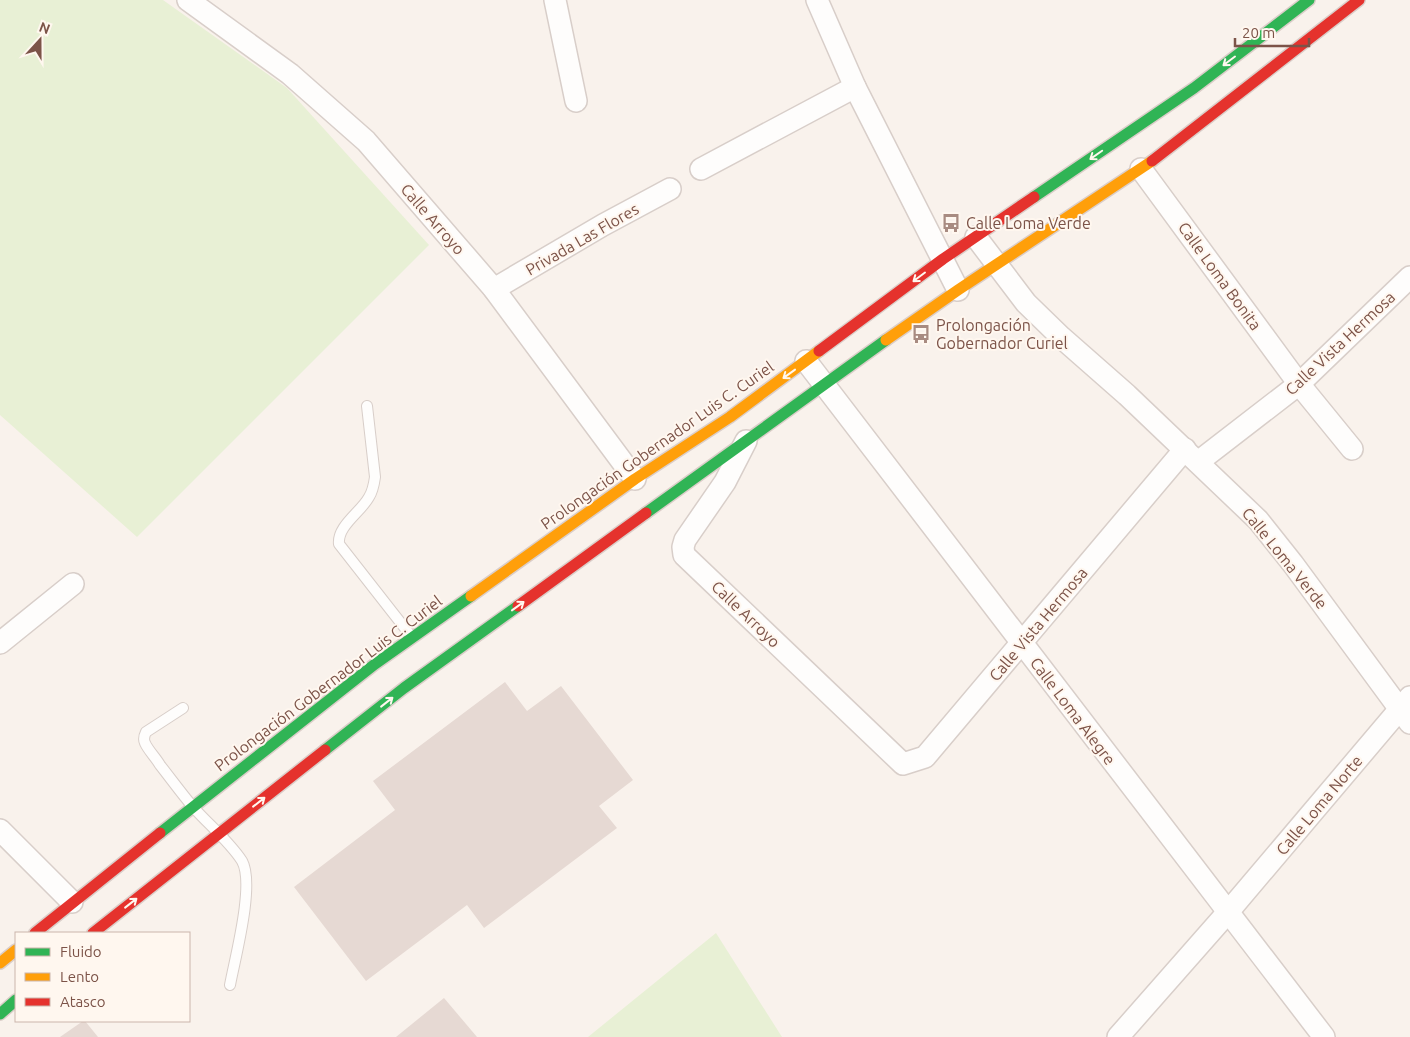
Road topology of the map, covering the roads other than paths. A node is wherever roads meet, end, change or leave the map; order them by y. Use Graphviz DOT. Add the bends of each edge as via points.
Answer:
graph roads {
  1 [pos="188,0"];
  2 [pos="555,0"];
  3 [pos="817,0"];
  4 [pos="1309,0"];
  5 [pos="1359,0"];
  6 [pos="855,87"];
  7 [pos="576,101"];
  8 [pos="701,169"];
  9 [pos="1141,169"];
  10 [pos="670,189"];
  11 [pos="976,238"];
  12 [pos="943,259"];
  13 [pos="998,264"];
  14 [pos="1410,277"];
  15 [pos="494,289"];
  16 [pos="958,290"];
  17 [pos="806,361"];
  18 [pos="824,384"];
  19 [pos="1299,384"];
  20 [pos="367,406"];
  21 [pos="746,441"];
  22 [pos="1352,449"];
  23 [pos="1192,456"];
  24 [pos="634,478"];
  25 [pos="74,584"];
  26 [pos="412,638"];
  27 [pos="0,643"];
  28 [pos="1022,644"];
  29 [pos="183,708"];
  30 [pos="1406,710"];
  31 [pos="904,764"];
  32 [pos="193,807"];
  33 [pos="0,830"];
  34 [pos="219,833"];
  35 [pos="72,902"];
  36 [pos="1228,912"];
  37 [pos="36,932"];
  38 [pos="94,932"];
  39 [pos="15,951"];
  40 [pos="0,964"];
  41 [pos="230,985"];
  42 [pos="15,1001"];
  43 [pos="0,1014"];
  44 [pos="1118,1036"];
  45 [pos="1324,1037"];
  1 -- 15 [label="street, Calle Arroyo" via="290,74 366,141"];
  2 -- 7 [label="street"];
  3 -- 6 [label="street"];
  4 -- 11 [label="main road, Prolongación Gobernador Luis C. Curiel, one-way" via="1194,88"];
  5 -- 9 [label="main road"];
  6 -- 8 [label="street"];
  6 -- 12 [label="street"];
  9 -- 13 [label="main road"];
  9 -- 19 [label="street, Calle Loma Bonita"];
  10 -- 15 [label="street, Privada Las Flores"];
  11 -- 12 [label="main road, Prolongación Gobernador Luis C. Curiel"];
  11 -- 13 [label="street, Calle Loma Verde"];
  12 -- 16 [label="street"];
  12 -- 17 [label="main road, Prolongación Gobernador Luis C. Curiel, one-way"];
  13 -- 16 [label="main road"];
  13 -- 23 [label="street, Calle Loma Verde" via="1026,303"];
  14 -- 19 [label="street, Calle Vista Hermosa"];
  15 -- 24 [label="street, Calle Arroyo"];
  16 -- 18 [label="main road"];
  17 -- 18 [label="street, Calle Loma Alegre"];
  17 -- 24 [label="main road, Prolongación Gobernador Luis C. Curiel, one-way" via="730,416"];
  18 -- 21 [label="main road"];
  18 -- 28 [label="street, Calle Loma Alegre"];
  19 -- 22 [label="street, Calle Loma Bonita"];
  19 -- 23 [label="street, Calle Vista Hermosa"];
  20 -- 26 [label="lane" via="375,477 373,487 340,534 339,544"];
  21 -- 31 [label="street, Calle Arroyo" via="725,482 684,540 684,555"];
  34 -- 21 [label="main road, one-way" via="404,688"];
  23 -- 28 [label="street, Calle Vista Hermosa"];
  23 -- 30 [label="street, Calle Loma Verde" via="1258,520"];
  24 -- 26 [label="main road, Prolongación Gobernador Luis C. Curiel"];
  25 -- 27 [label="street"];
  26 -- 32 [label="main road, Prolongación Gobernador Luis C. Curiel"];
  28 -- 31 [label="street, Calle Vista Hermosa" via="925,757"];
  28 -- 36 [label="street, Calle Loma Alegre"];
  29 -- 32 [label="lane" via="146,732 144,737 145,744"];
  30 -- 36 [label="street, Calle Loma Norte"];
  32 -- 34 [label="lane"];
  32 -- 35 [label="main road, Prolongación Gobernador Luis C. Curiel"];
  33 -- 35 [label="street"];
  38 -- 34 [label="main road, one-way"];
  34 -- 41 [label="lane" via="241,861 247,880"];
  35 -- 37 [label="main road, Prolongación Gobernador Luis C. Curiel"];
  36 -- 44 [label="street, Calle Loma Norte"];
  36 -- 45 [label="street, Calle Loma Alegre"];
  39 -- 40 [label="main road"];
  42 -- 43 [label="main road"];
}
